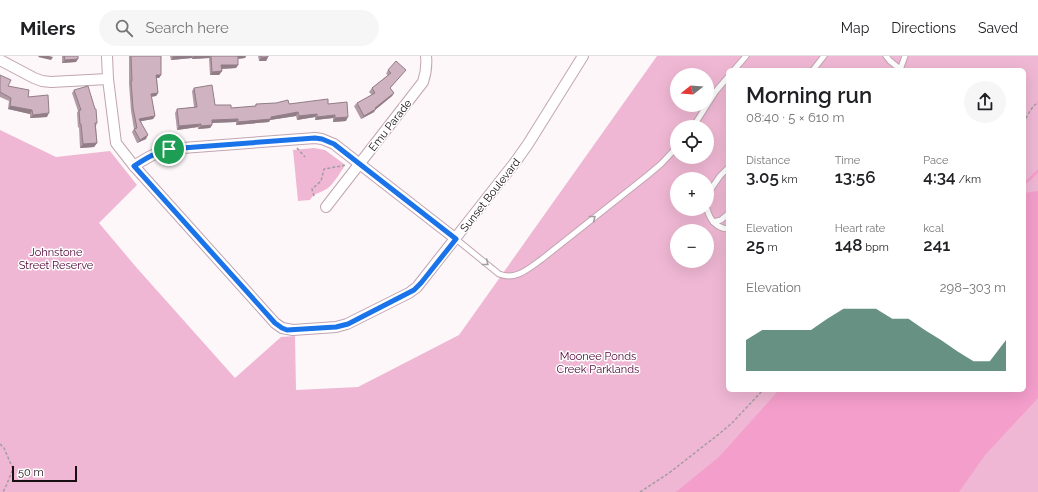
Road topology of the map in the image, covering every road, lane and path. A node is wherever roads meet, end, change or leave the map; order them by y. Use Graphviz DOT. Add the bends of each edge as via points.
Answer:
graph roads {
  1 [pos="107,56"];
  2 [pos="426,56"];
  3 [pos="583,56"];
  4 [pos="746,56"];
  5 [pos="824,56"];
  6 [pos="886,56"];
  7 [pos="905,56"];
  8 [pos="0,60"];
  9 [pos="736,68"];
  10 [pos="815,68"];
  11 [pos="898,68"];
  12 [pos="901,68"];
  13 [pos="108,79"];
  14 [pos="726,79"];
  15 [pos="1038,102"];
  16 [pos="1026,117"];
  17 [pos="697,120"];
  18 [pos="297,148"];
  19 [pos="670,154"];
  20 [pos="305,157"];
  21 [pos="359,164"];
  22 [pos="347,165"];
  23 [pos="134,166"];
  24 [pos="726,170"];
  25 [pos="714,184"];
  26 [pos="314,196"];
  27 [pos="326,207"];
  28 [pos="709,216"];
  29 [pos="726,216"];
  30 [pos="713,222"];
  31 [pos="726,229"];
  32 [pos="456,239"];
  33 [pos="761,392"];
  34 [pos="0,444"];
  35 [pos="3,492"];
  36 [pos="640,492"];
  1 -- 13 [label="street, Sunset Boulevard"];
  2 -- 21 [label="street, Emu Parade" via="427,68 422,82"];
  3 -- 32 [label="street, Sunset Boulevard" via="528,144"];
  4 -- 9 [label="lane"];
  5 -- 10 [label="lane"];
  6 -- 11 [label="lane"];
  7 -- 12 [label="lane"];
  8 -- 13 [label="street" via="42,81"];
  13 -- 23 [label="street, Sunset Boulevard" via="116,143"];
  14 -- 17 [label="lane"];
  15 -- 16 [label="path"];
  18 -- 20 [label="path"];
  32 -- 19 [label="lane, one-way" via="499,274 518,274 542,259 648,175"];
  21 -- 23 [label="street" via="334,144 315,138 162,150"];
  21 -- 27 [label="street, Emu Parade"];
  21 -- 32 [label="street"];
  22 -- 26 [label="path" via="324,169 321,181 312,189"];
  23 -- 32 [label="street, Sunset Boulevard" via="275,323 287,330 348,324 410,293"];
  24 -- 25 [label="lane"];
  28 -- 30 [label="lane"];
  29 -- 30 [label="lane"];
  30 -- 31 [label="lane"];
  33 -- 36 [label="path" via="719,434"];
  34 -- 35 [label="path" via="13,469"];
}
